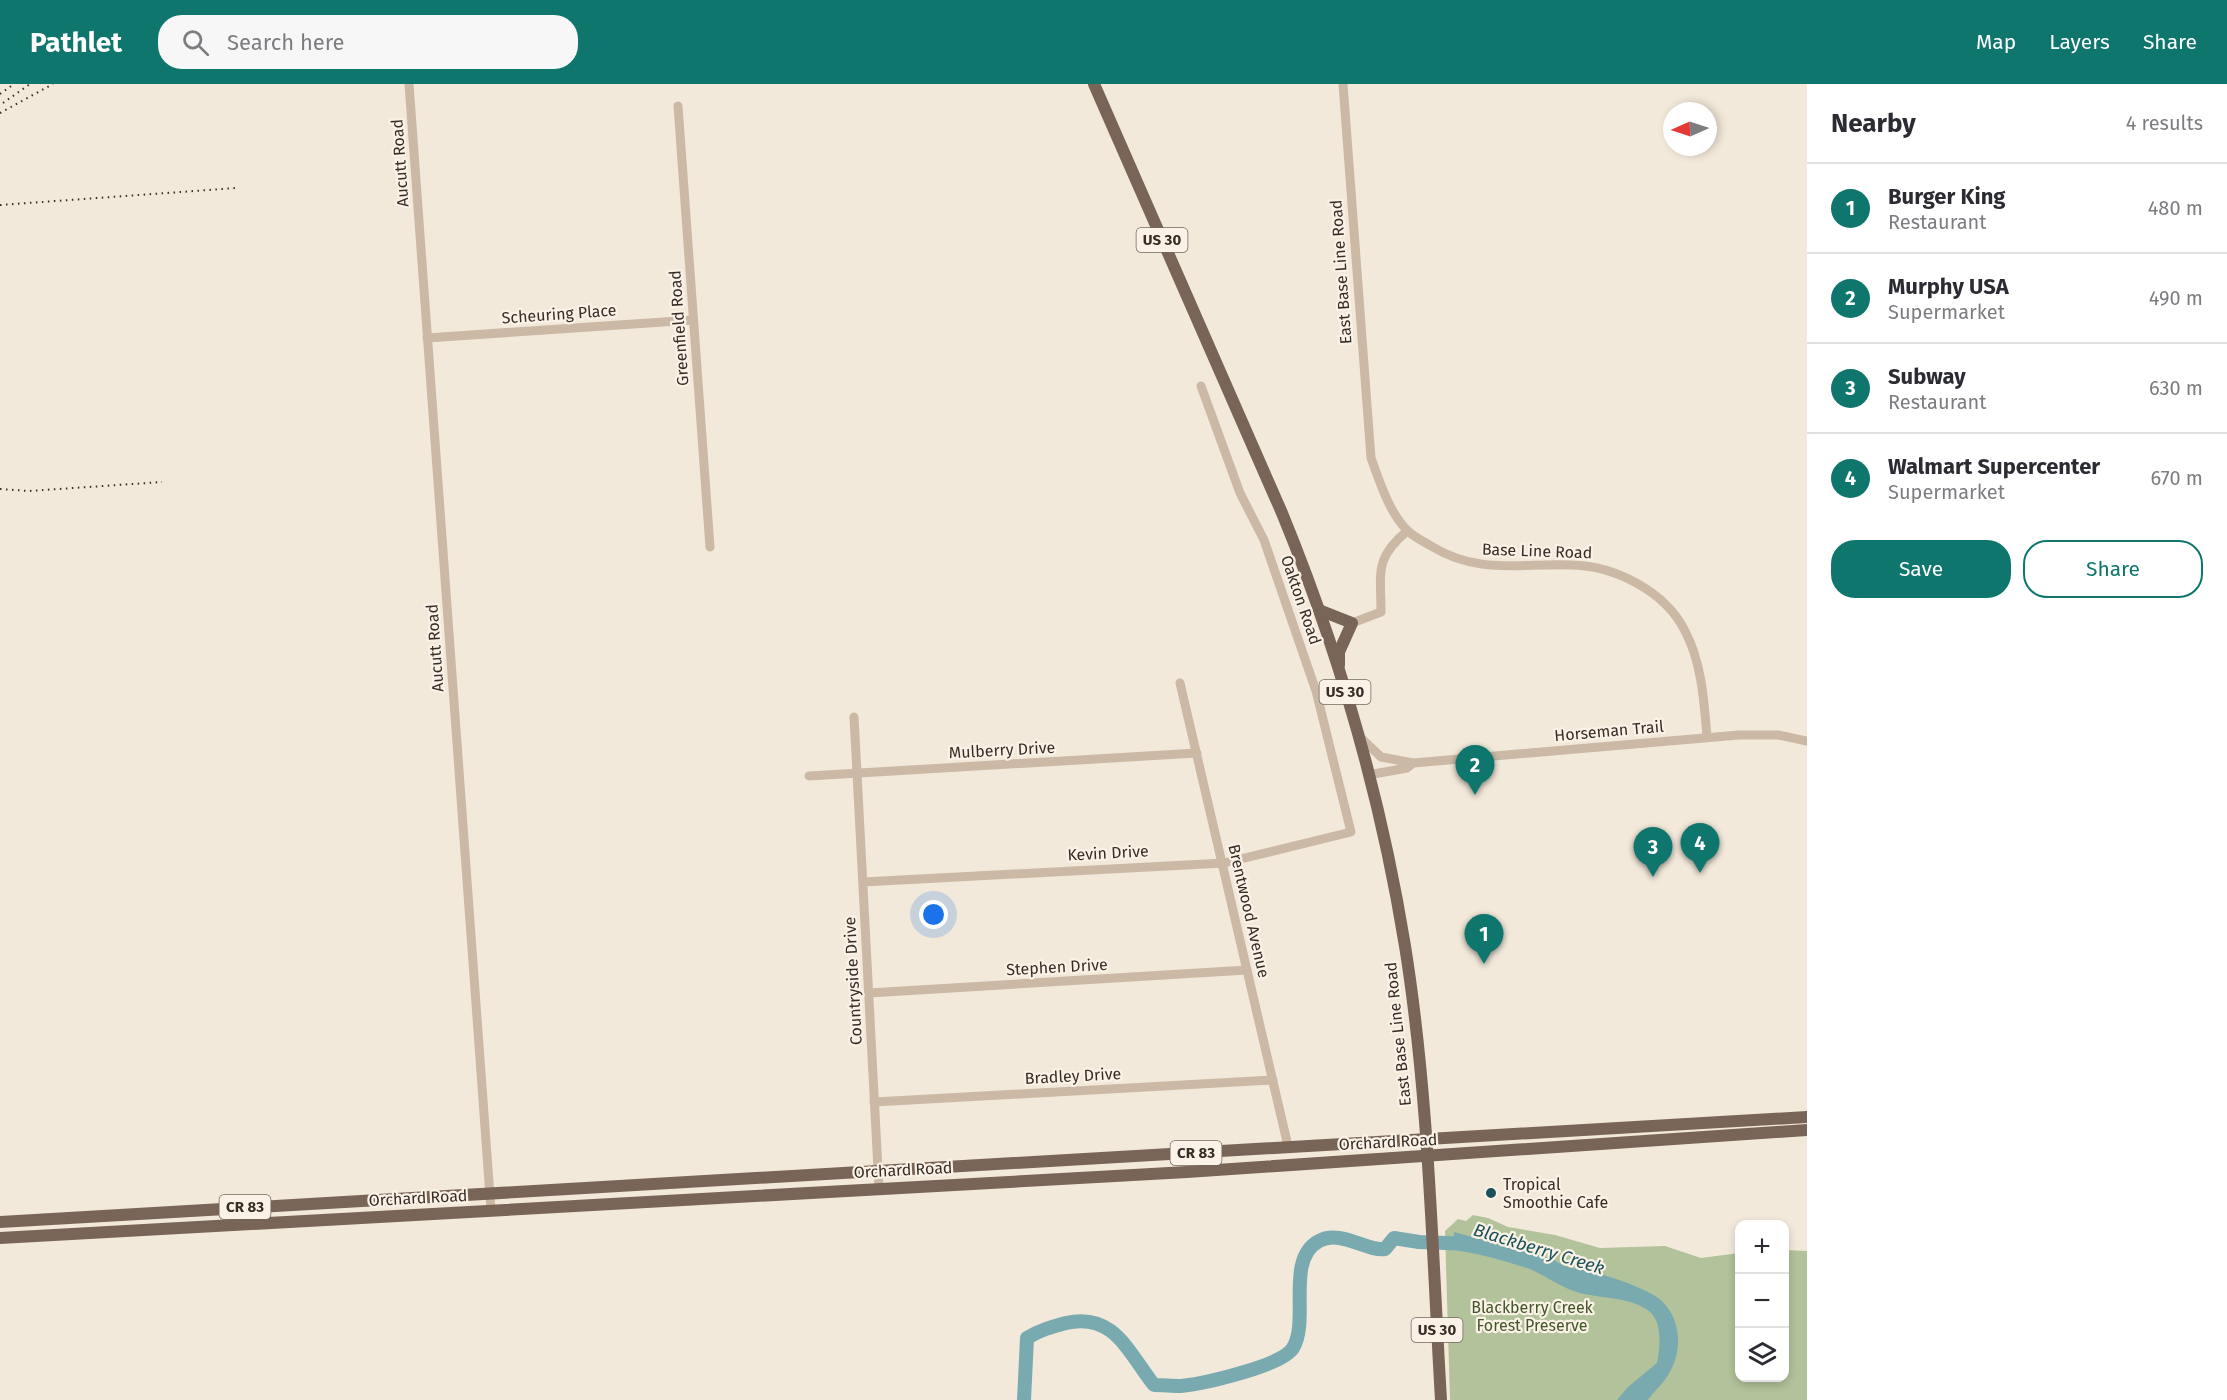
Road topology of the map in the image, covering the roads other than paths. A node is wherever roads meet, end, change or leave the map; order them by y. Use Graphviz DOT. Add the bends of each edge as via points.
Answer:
graph roads {
  1 [pos="409,84"];
  2 [pos="1094,84"];
  3 [pos="1343,84"];
  4 [pos="678,106"];
  5 [pos="693,320"];
  6 [pos="428,338"];
  7 [pos="1201,386"];
  8 [pos="1371,458"];
  9 [pos="1407,531"];
  10 [pos="710,548"];
  11 [pos="1319,610"];
  12 [pos="1352,623"];
  13 [pos="1339,672"];
  14 [pos="1180,683"];
  15 [pos="854,717"];
  16 [pos="1359,736"];
  17 [pos="1707,737"];
  18 [pos="1807,741"];
  19 [pos="1197,753"];
  20 [pos="1413,764"];
  21 [pos="857,773"];
  22 [pos="1368,775"];
  23 [pos="809,776"];
  24 [pos="1351,832"];
  25 [pos="1224,863"];
  26 [pos="863,882"];
  27 [pos="1247,970"];
  28 [pos="869,993"];
  29 [pos="1273,1080"];
  30 [pos="874,1102"];
  31 [pos="1807,1117"];
  32 [pos="1807,1130"];
  33 [pos="1425,1138"];
  34 [pos="1288,1146"];
  35 [pos="1427,1157"];
  36 [pos="879,1173"];
  37 [pos="879,1188"];
  38 [pos="490,1193"];
  39 [pos="491,1210"];
  40 [pos="0,1222"];
  41 [pos="0,1238"];
  42 [pos="1441,1400"];
  1 -- 6 [label="street, Aucutt Road"];
  2 -- 11 [label="main road, US 30" via="1282,513"];
  3 -- 8 [label="street, East Base Line Road"];
  4 -- 5 [label="street, Greenfield Road"];
  5 -- 6 [label="street, Scheuring Place"];
  5 -- 10 [label="street, Greenfield Road"];
  6 -- 38 [label="street, Aucutt Road"];
  7 -- 24 [label="street, Oakton Road" via="1240,493 1264,540 1316,691"];
  8 -- 9 [label="street, Base Line Road" via="1385,494"];
  9 -- 12 [label="street" via="1386,551 1379,578 1380,612"];
  9 -- 17 [label="street, Base Line Road" via="1447,556 1479,566 1595,567 1640,584 1685,629 1697,662"];
  11 -- 12 [label="main road"];
  11 -- 13 [label="main road, US 30"];
  12 -- 13 [label="main road" via="1339,652"];
  13 -- 16 [label="main road, US 30"];
  14 -- 19 [label="street, Brentwood Avenue"];
  15 -- 21 [label="street, Countryside Drive"];
  16 -- 20 [label="street, Horseman Trail" via="1382,757"];
  16 -- 22 [label="main road, US 30"];
  17 -- 18 [label="street, Horseman Trail" via="1762,734"];
  17 -- 20 [label="street, Horseman Trail"];
  19 -- 21 [label="street, Mulberry Drive"];
  19 -- 25 [label="street, Brentwood Avenue"];
  20 -- 22 [label="street, Horseman Trail"];
  21 -- 23 [label="street, Mulberry Drive"];
  21 -- 26 [label="street, Countryside Drive"];
  22 -- 33 [label="main road, East Base Line Road / US 30" via="1405,946"];
  24 -- 25 [label="street, Kevin Drive"];
  25 -- 26 [label="street, Kevin Drive"];
  25 -- 27 [label="street, Brentwood Avenue"];
  26 -- 28 [label="street, Countryside Drive"];
  27 -- 28 [label="street, Stephen Drive"];
  27 -- 29 [label="street, Brentwood Avenue"];
  28 -- 30 [label="street, Countryside Drive"];
  29 -- 30 [label="street, Bradley Drive"];
  29 -- 34 [label="street, Brentwood Avenue"];
  30 -- 36 [label="street, Countryside Drive"];
  31 -- 33 [label="main road, Orchard Road"];
  32 -- 35 [label="main road, Orchard Road"];
  33 -- 34 [label="main road, Orchard Road / CR 83"];
  33 -- 35 [label="main road, East Base Line Road / US 30"];
  34 -- 36 [label="main road, Orchard Road / CR 83"];
  35 -- 37 [label="main road, Orchard Road / CR 83"];
  35 -- 42 [label="main road, East Base Line Road / US 30"];
  36 -- 37 [label="street, Countryside Drive"];
  36 -- 38 [label="main road, Orchard Road / CR 83"];
  37 -- 39 [label="main road, Orchard Road / CR 83"];
  38 -- 39 [label="street, Aucutt Road"];
  38 -- 40 [label="main road, Orchard Road / CR 83"];
  39 -- 41 [label="main road, Orchard Road / CR 83"];
}
